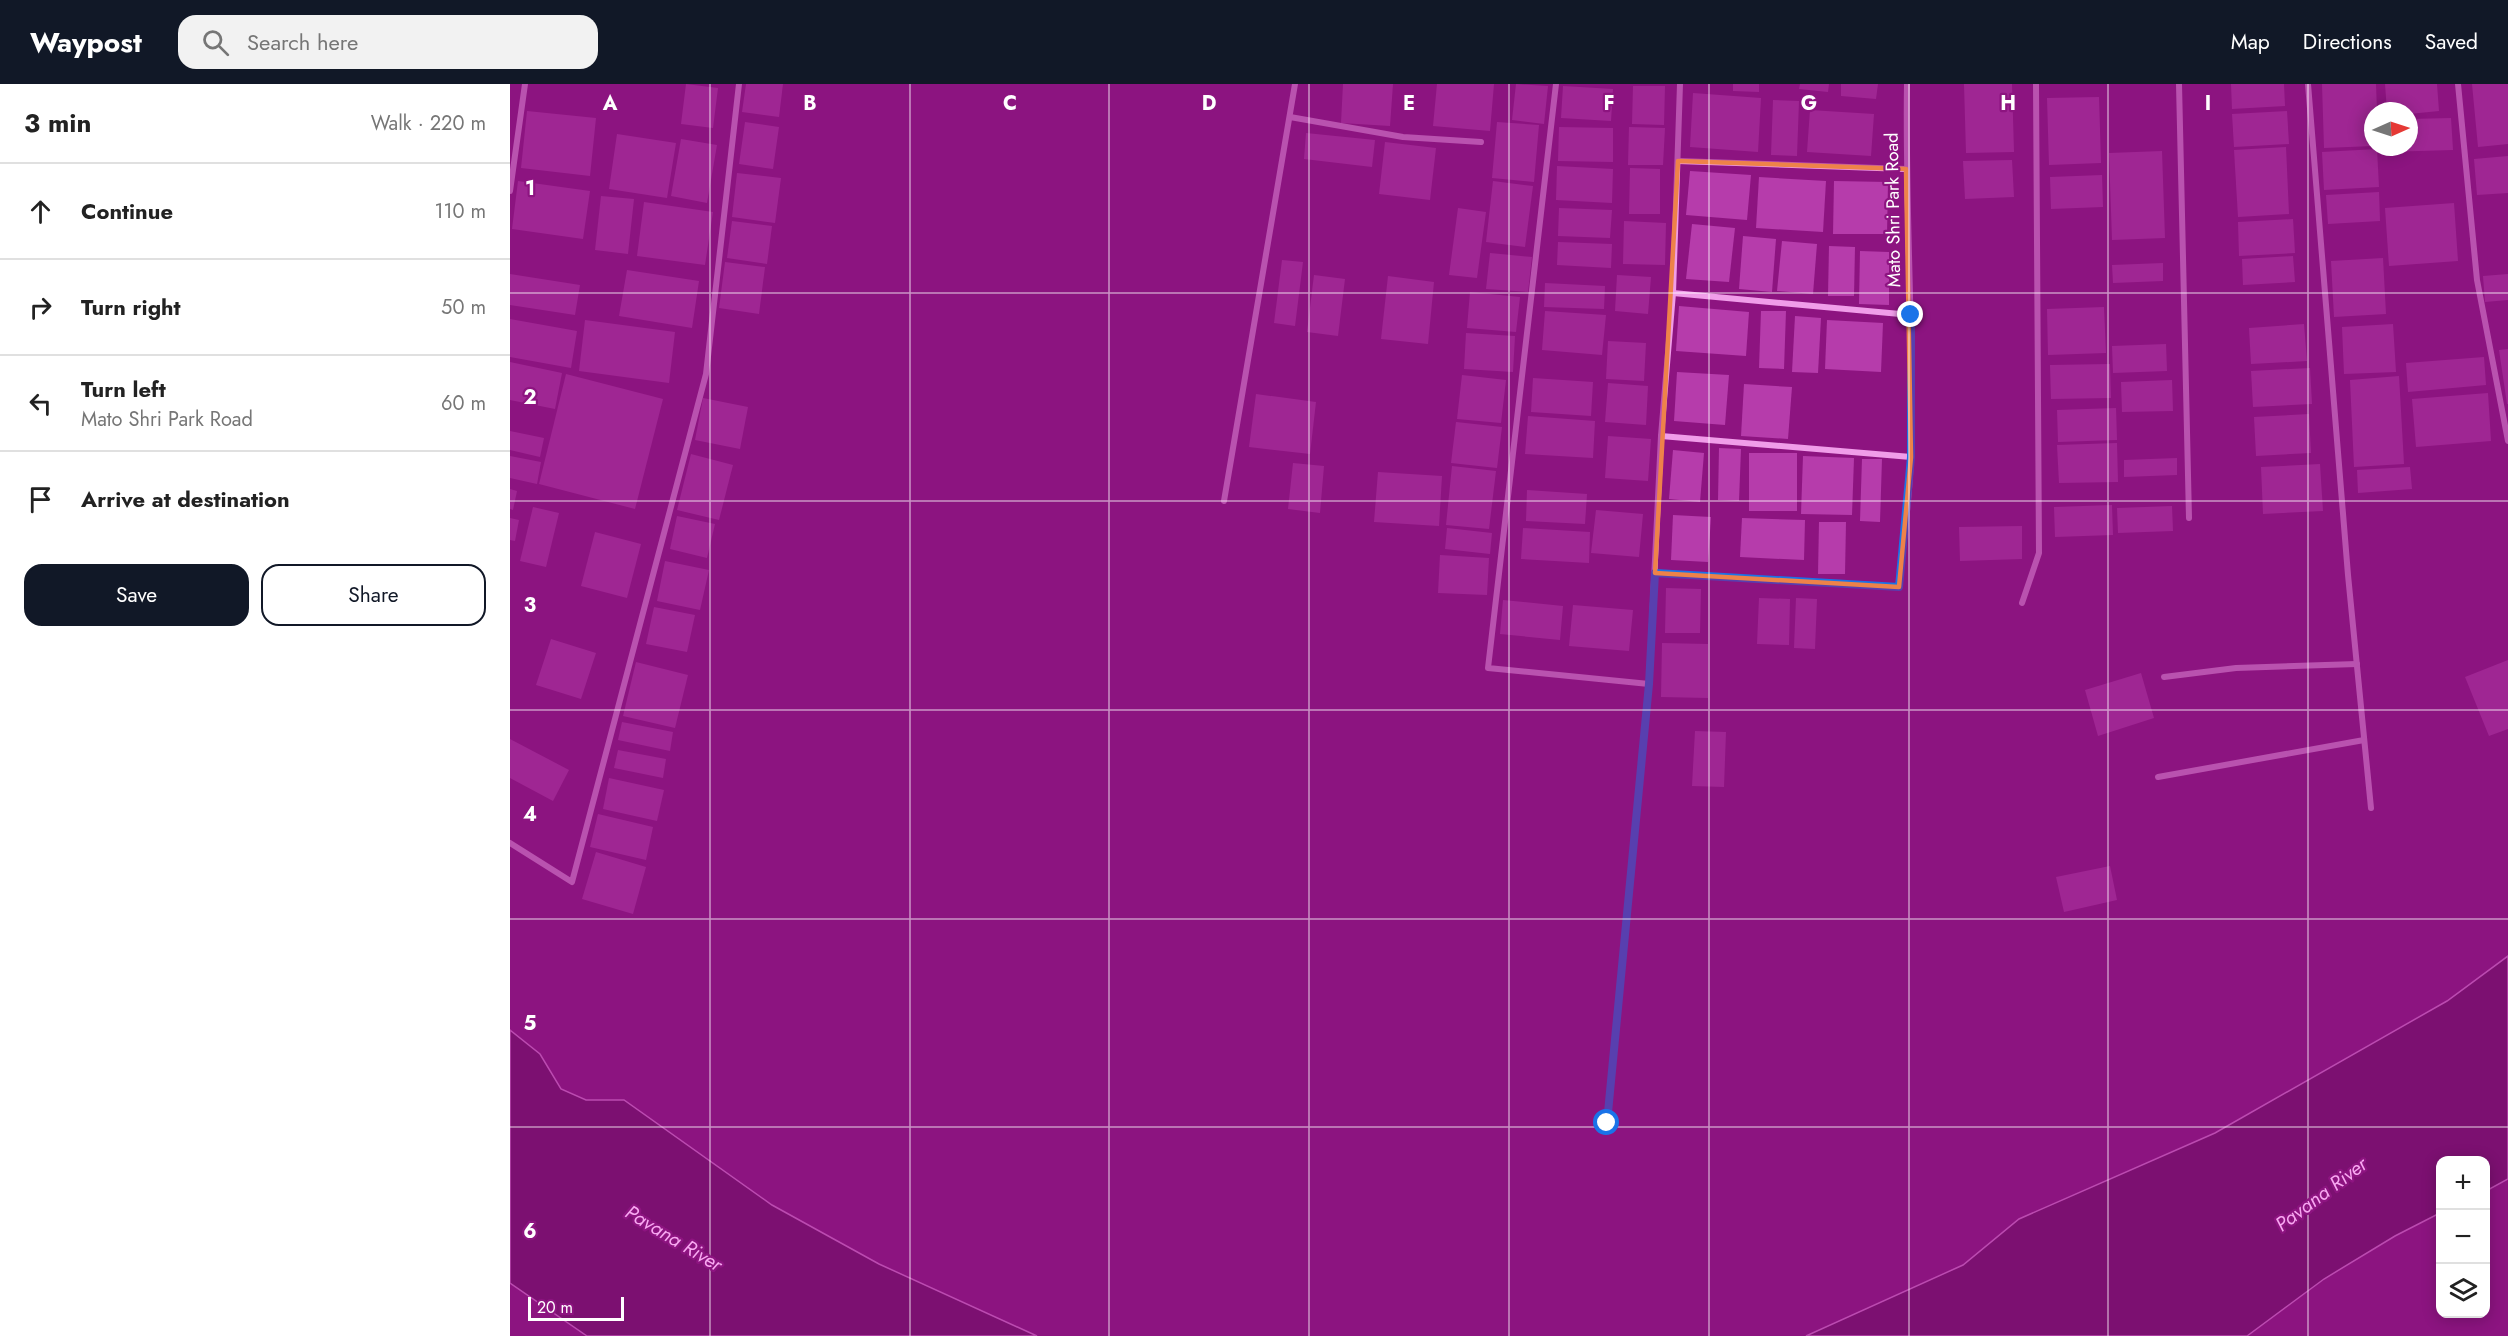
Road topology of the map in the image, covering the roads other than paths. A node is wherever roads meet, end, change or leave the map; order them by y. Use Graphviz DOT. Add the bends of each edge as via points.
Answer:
graph roads {
  1 [pos="525,84"];
  2 [pos="740,84"];
  3 [pos="1295,84"];
  4 [pos="1556,84"];
  5 [pos="1680,84"];
  6 [pos="1907,84"];
  7 [pos="2036,84"];
  8 [pos="2179,84"];
  9 [pos="2308,84"];
  10 [pos="2458,84"];
  11 [pos="1290,117"];
  12 [pos="1481,142"];
  13 [pos="1678,161"];
  14 [pos="1906,169"];
  15 [pos="510,191"];
  16 [pos="1673,293"];
  17 [pos="1911,315"];
  18 [pos="1661,436"];
  19 [pos="2508,441"];
  20 [pos="1911,457"];
  21 [pos="1224,501"];
  22 [pos="2188,518"];
  23 [pos="1655,573"];
  24 [pos="2022,603"];
  25 [pos="2357,664"];
  26 [pos="2164,677"];
  27 [pos="1649,684"];
  28 [pos="2364,740"];
  29 [pos="2158,777"];
  30 [pos="2371,808"];
  31 [pos="510,843"];
  32 [pos="1607,1123"];
  1 -- 15 [label="street"];
  2 -- 31 [label="street" via="706,374 572,882"];
  3 -- 11 [label="street"];
  4 -- 27 [label="street" via="1488,668"];
  5 -- 13 [label="street"];
  6 -- 14 [label="street, Mato Shri Park Road"];
  7 -- 24 [label="street" via="2040,554"];
  8 -- 22 [label="street"];
  9 -- 25 [label="street"];
  10 -- 19 [label="street" via="2477,280"];
  11 -- 12 [label="street" via="1403,137"];
  11 -- 21 [label="street"];
  13 -- 14 [label="street"];
  13 -- 16 [label="street"];
  14 -- 17 [label="street, Mato Shri Park Road"];
  16 -- 17 [label="street"];
  16 -- 18 [label="street"];
  17 -- 20 [label="street, Mato Shri Park Road"];
  18 -- 20 [label="street"];
  18 -- 23 [label="street"];
  20 -- 23 [label="street, Mato Shri Park Road" via="1899,587"];
  23 -- 27 [label="street"];
  25 -- 26 [label="street" via="2236,668"];
  25 -- 28 [label="street"];
  27 -- 32 [label="street"];
  28 -- 29 [label="street"];
  28 -- 30 [label="street"];
}
